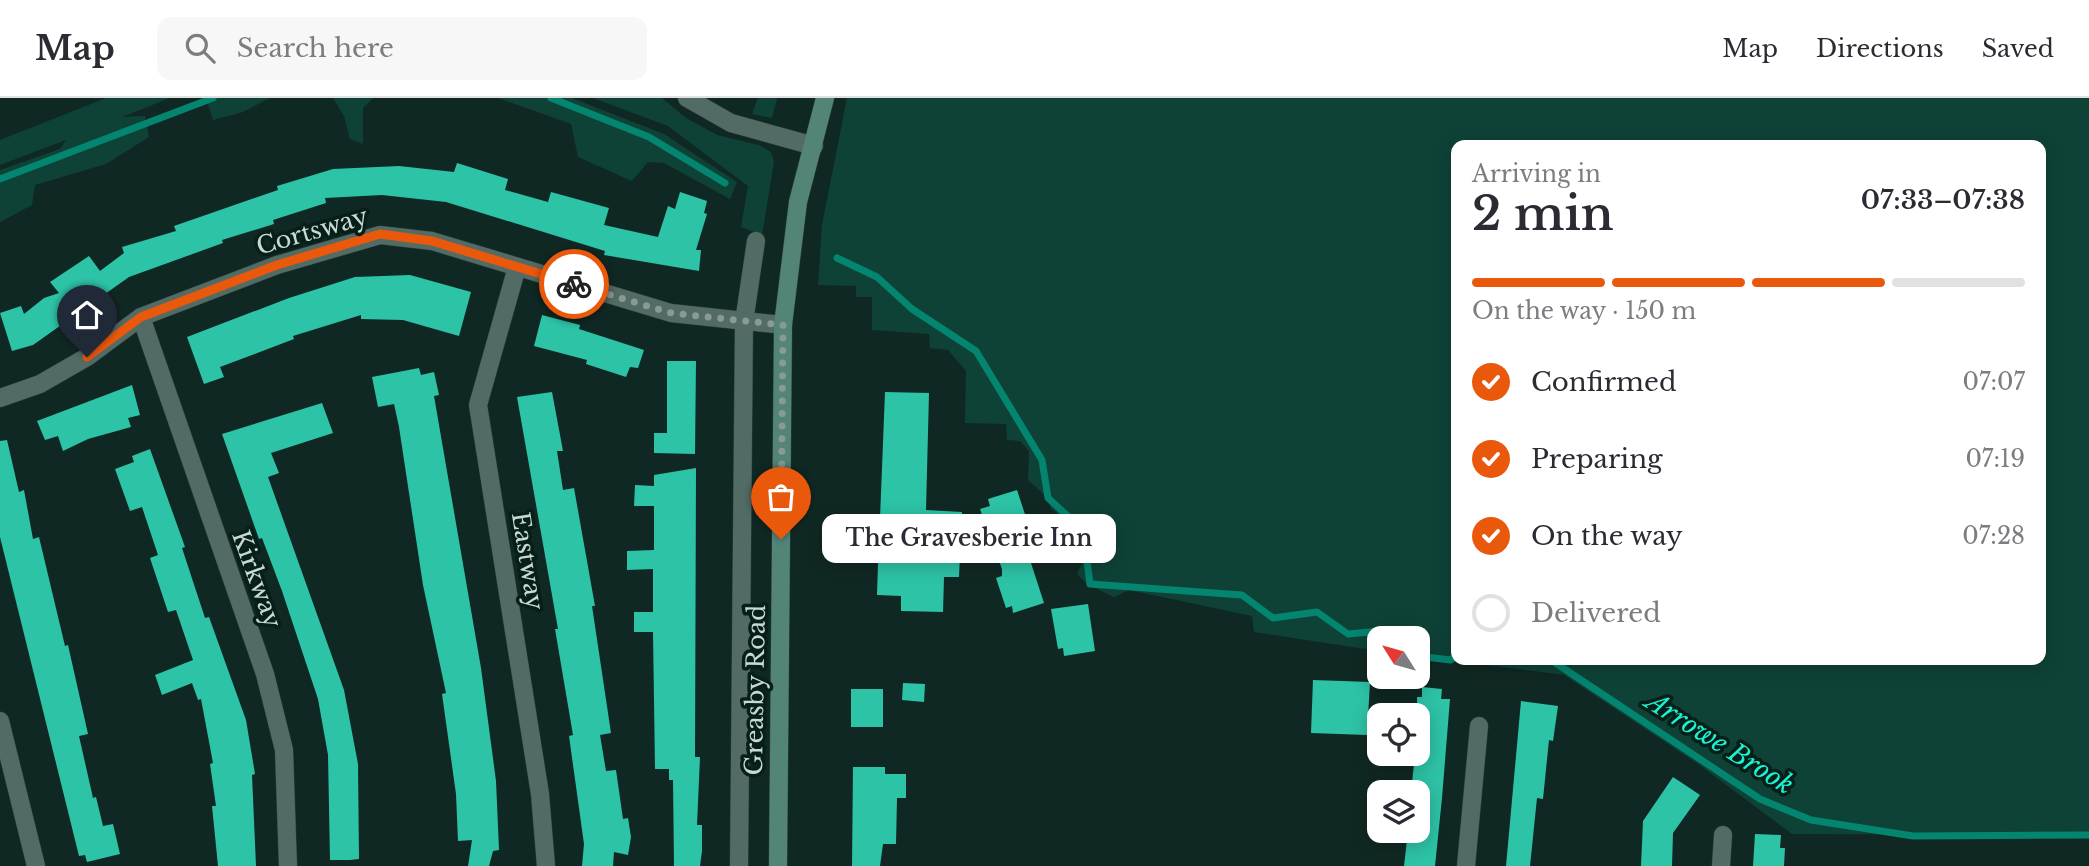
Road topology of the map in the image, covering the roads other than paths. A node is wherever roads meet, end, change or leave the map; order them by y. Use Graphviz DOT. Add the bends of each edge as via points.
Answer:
graph roads {
  1 [pos="687,98"];
  2 [pos="825,98"];
  3 [pos="814,145"];
  4 [pos="756,241"];
  5 [pos="517,267"];
  6 [pos="141,317"];
  7 [pos="744,322"];
  8 [pos="783,325"];
  9 [pos="0,398"];
  10 [pos="0,721"];
  11 [pos="1479,726"];
  12 [pos="1723,835"];
  13 [pos="36,866"];
  14 [pos="288,866"];
  15 [pos="546,866"];
  16 [pos="740,866"];
  17 [pos="778,866"];
  18 [pos="1466,866"];
  19 [pos="1721,866"];
  1 -- 3 [label="street" via="731,123"];
  2 -- 3 [label="main road, Greasby Road"];
  3 -- 8 [label="main road, Greasby Road" via="798,202"];
  4 -- 7 [label="street, Greasby Road"];
  5 -- 6 [label="street, Cortsway" via="432,241 380,234 277,265"];
  5 -- 7 [label="street, Cortsway" via="671,313"];
  5 -- 15 [label="street, Eastway" via="478,405 540,794"];
  6 -- 9 [label="street, Cortsway" via="87,357 40,384"];
  6 -- 14 [label="street, Kirkway" via="265,674 285,750"];
  7 -- 8 [label="street, Cortsway"];
  7 -- 16 [label="street, Greasby Road"];
  8 -- 17 [label="main road, Greasby Road"];
  10 -- 13 [label="street"];
  11 -- 18 [label="street"];
  12 -- 19 [label="street"];
}
